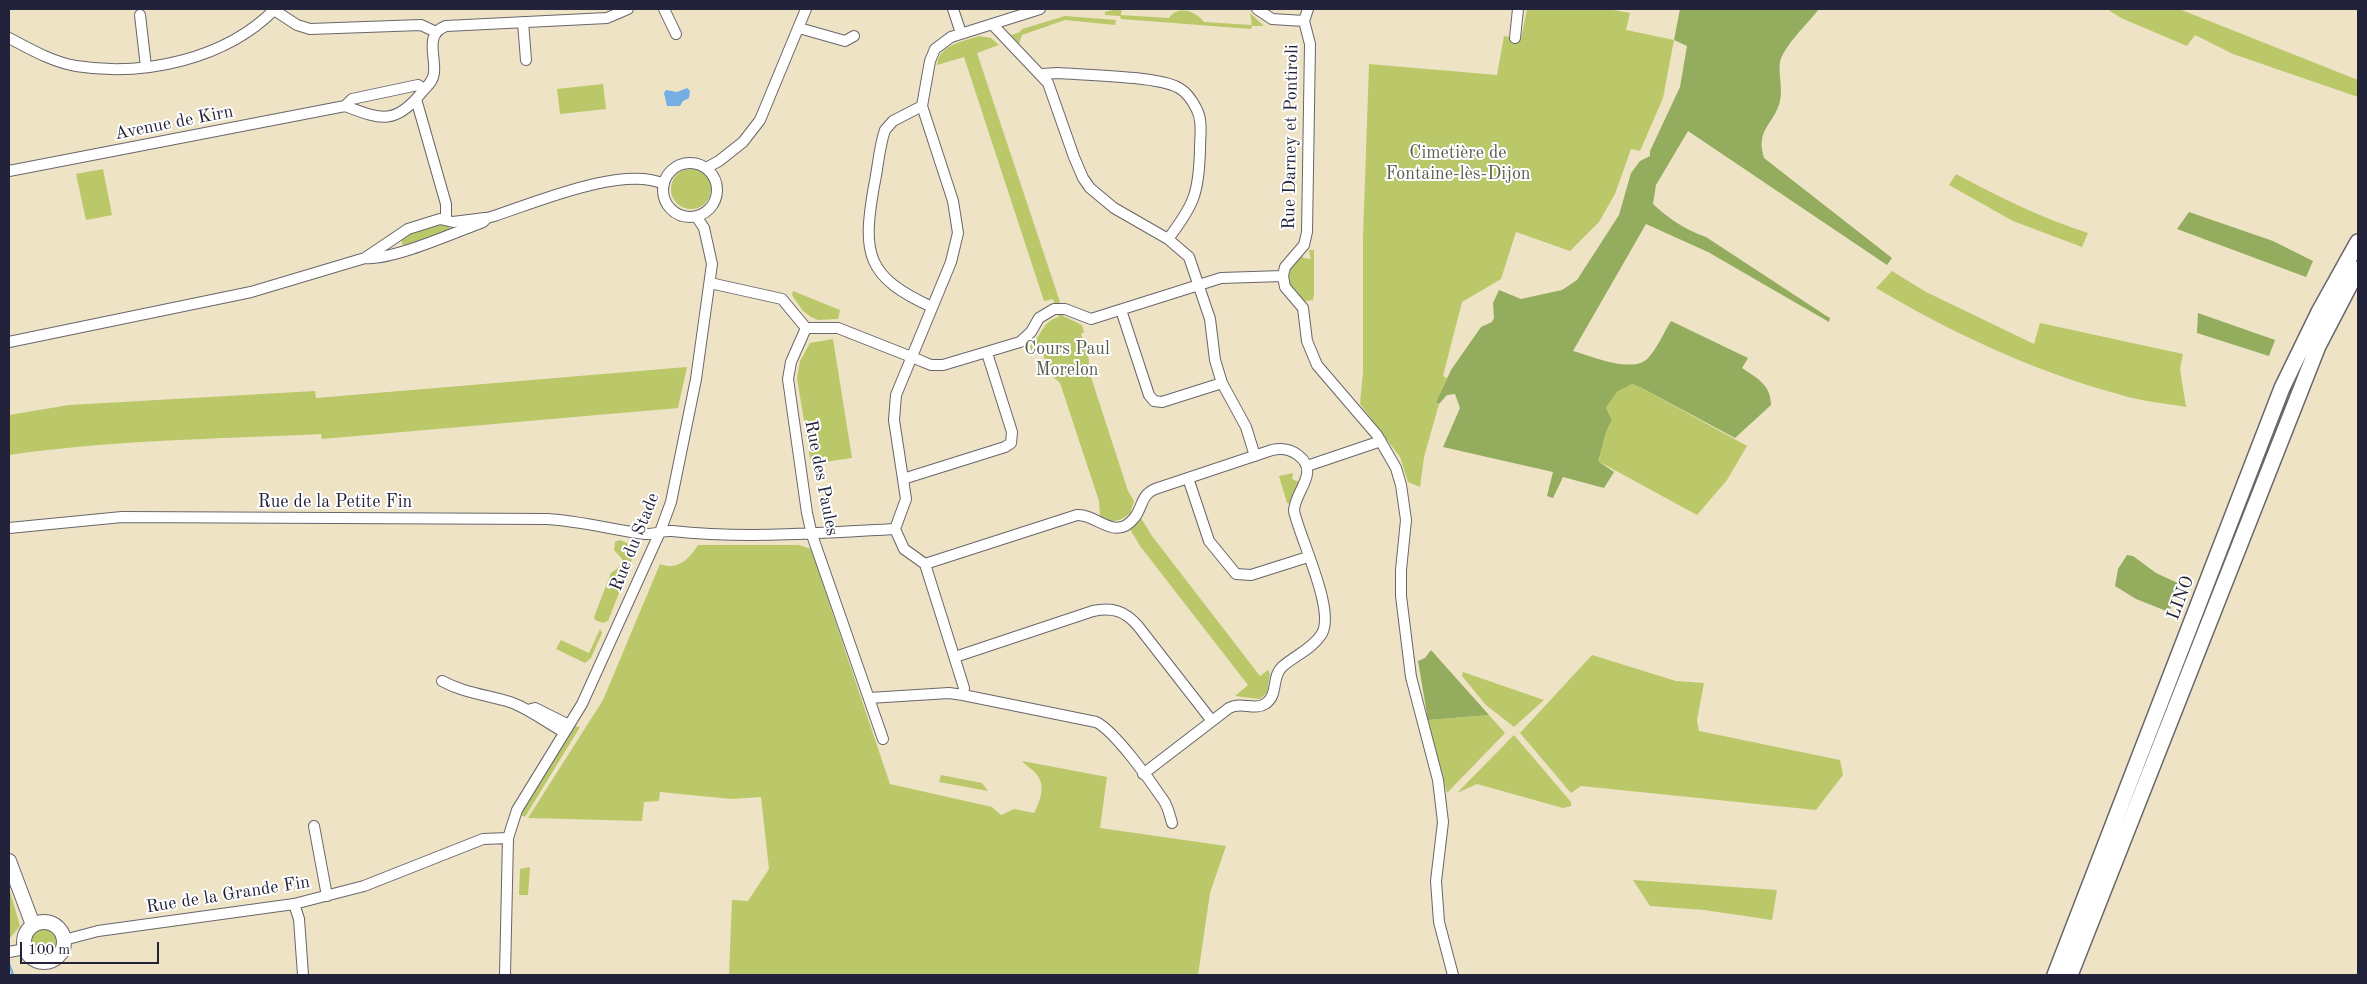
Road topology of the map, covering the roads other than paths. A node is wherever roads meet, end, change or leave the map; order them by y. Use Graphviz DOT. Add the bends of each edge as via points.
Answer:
graph roads {
  1 [pos="628,9"];
  2 [pos="664,9"];
  3 [pos="806,9"];
  4 [pos="953,9"];
  5 [pos="1040,9"];
  6 [pos="1257,9"];
  7 [pos="1308,9"];
  8 [pos="1518,9"];
  9 [pos="275,10"];
  10 [pos="140,15"];
  11 [pos="1304,21"];
  12 [pos="523,22"];
  13 [pos="992,24"];
  14 [pos="799,28"];
  15 [pos="436,32"];
  16 [pos="961,33"];
  17 [pos="676,34"];
  18 [pos="854,36"];
  19 [pos="9,38"];
  20 [pos="1514,38"];
  21 [pos="526,60"];
  22 [pos="146,67"];
  23 [pos="1042,74"];
  24 [pos="424,89"];
  25 [pos="416,100"];
  26 [pos="345,106"];
  27 [pos="922,106"];
  28 [pos="706,168"];
  29 [pos="9,171"];
  30 [pos="664,184"];
  31 [pos="696,216"];
  32 [pos="487,218"];
  33 [pos="449,220"];
  34 [pos="454,233"];
  35 [pos="398,238"];
  36 [pos="1168,240"];
  37 [pos="2358,242"];
  38 [pos="403,250"];
  39 [pos="365,258"];
  40 [pos="2358,270"];
  41 [pos="1283,276"];
  42 [pos="710,283"];
  43 [pos="1199,285"];
  44 [pos="932,308"];
  45 [pos="1121,310"];
  46 [pos="806,328"];
  47 [pos="9,342"];
  48 [pos="987,353"];
  49 [pos="910,358"];
  50 [pos="1222,383"];
  51 [pos="1381,441"];
  52 [pos="1255,456"];
  53 [pos="1307,466"];
  54 [pos="1188,478"];
  55 [pos="903,479"];
  56 [pos="9,528"];
  57 [pos="895,529"];
  58 [pos="660,532"];
  59 [pos="812,535"];
  60 [pos="1308,557"];
  61 [pos="925,564"];
  62 [pos="955,657"];
  63 [pos="442,681"];
  64 [pos="963,695"];
  65 [pos="869,698"];
  66 [pos="1212,721"];
  67 [pos="567,729"];
  68 [pos="883,739"];
  69 [pos="1143,774"];
  70 [pos="1172,823"];
  71 [pos="314,826"];
  72 [pos="509,833"];
  73 [pos="9,861"];
  74 [pos="327,896"];
  75 [pos="294,904"];
  76 [pos="33,925"];
  77 [pos="64,940"];
  78 [pos="17,951"];
  79 [pos="47,969"];
  80 [pos="303,975"];
  81 [pos="505,975"];
  82 [pos="1453,975"];
  83 [pos="2055,975"];
  84 [pos="2070,975"];
  1 -- 12 [label="street" via="607,18"];
  2 -- 17 [label="street"];
  3 -- 14 [label="street"];
  4 -- 16 [label="street"];
  5 -- 13 [label="street"];
  6 -- 11 [label="street" via="1272,19"];
  7 -- 11 [label="street"];
  8 -- 20 [label="street"];
  9 -- 15 [label="street" via="297,25 310,29 422,25"];
  9 -- 22 [label="street" via="219,48 185,60"];
  10 -- 22 [label="street"];
  11 -- 41 [label="street, Rue Darney et Pontiroli" via="1310,44 1307,232 1304,246 1287,263"];
  12 -- 15 [label="street" via="446,26"];
  12 -- 21 [label="street"];
  13 -- 16 [label="street"];
  13 -- 23 [label="street"];
  14 -- 18 [label="street" via="845,41"];
  14 -- 28 [label="street" via="760,120 743,142"];
  15 -- 24 [label="street" via="432,40 434,74"];
  16 -- 27 [label="street" via="935,48"];
  19 -- 22 [label="street" via="36,53 74,66"];
  23 -- 36 [label="street" via="1082,178 1114,208"];
  23 -- 36 [label="street" via="1152,80 1178,87 1189,96 1201,123 1200,181 1187,214"];
  24 -- 25 [label="street"];
  24 -- 26 [label="street, Avenue de Kirn" via="418,85 352,99"];
  25 -- 26 [label="street" via="398,113 381,118"];
  25 -- 33 [label="street"];
  26 -- 29 [label="street, Avenue de Kirn"];
  27 -- 44 [label="street" via="953,201 958,227 951,262"];
  27 -- 44 [label="street" via="893,121 886,130 868,231 872,254 887,280 901,293"];
  28 -- 30 [label="street" via="698,164 680,164 667,176"];
  28 -- 31 [label="street" via="716,181 716,197 709,209"];
  30 -- 31 [label="street" via="666,202 671,209"];
  30 -- 32 [label="street" via="654,179 635,177 614,180"];
  31 -- 42 [label="street, Rue du Stade" via="704,228 709,248 712,264"];
  32 -- 33 [label="street"];
  32 -- 34 [label="street"];
  33 -- 34 [label="street"];
  33 -- 35 [label="street" via="440,219 408,229"];
  34 -- 38 [label="street"];
  35 -- 38 [label="street"];
  35 -- 39 [label="street"];
  36 -- 43 [label="street" via="1189,257"];
  37 -- 83 [label="highway, LINO" via="2282,388"];
  38 -- 39 [label="street"];
  39 -- 47 [label="street" via="251,292"];
  40 -- 84 [label="highway, LINO" via="2318,346"];
  41 -- 43 [label="street" via="1230,277"];
  41 -- 51 [label="street" via="1288,292 1304,310 1307,341 1316,365"];
  42 -- 46 [label="street" via="782,299"];
  42 -- 58 [label="street, Rue du Stade" via="696,379 671,502"];
  43 -- 45 [label="street"];
  43 -- 50 [label="street" via="1210,319 1215,360"];
  44 -- 49 [label="street"];
  45 -- 48 [label="street" via="1091,319 1054,309 1039,318 1024,340"];
  45 -- 50 [label="street" via="1149,395 1154,401 1162,402"];
  46 -- 49 [label="street" via="838,328"];
  46 -- 59 [label="street, Rue des Paules" via="788,378"];
  48 -- 49 [label="street" via="944,365 931,365"];
  48 -- 55 [label="street" via="1012,432 1011,443"];
  49 -- 55 [label="street" via="894,409"];
  50 -- 52 [label="street" via="1246,427"];
  51 -- 53 [label="street"];
  51 -- 82 [label="street" via="1396,468 1405,503 1400,588 1412,683 1438,780 1443,822 1436,881 1439,922"];
  52 -- 53 [label="street" via="1286,449 1297,454"];
  52 -- 54 [label="street"];
  53 -- 60 [label="street" via="1306,479 1294,508"];
  54 -- 60 [label="street" via="1209,541 1236,574 1251,575"];
  54 -- 61 [label="street" via="1149,492 1134,518 1123,526 1108,527 1091,517 1077,515"];
  55 -- 57 [label="street" via="906,499"];
  56 -- 58 [label="street, Rue de la Petite Fin" via="122,517 538,519 575,520 648,534"];
  57 -- 59 [label="street, Rue de la Petite Fin"];
  57 -- 61 [label="street" via="904,549"];
  58 -- 59 [label="street, Rue de la Petite Fin"];
  58 -- 67 [label="street, Rue du Stade" via="582,704"];
  59 -- 65 [label="street, Rue des Paules"];
  60 -- 66 [label="street" via="1326,608 1322,635 1279,670 1274,693 1267,703 1236,705"];
  61 -- 62 [label="street"];
  62 -- 64 [label="street"];
  62 -- 66 [label="street" via="1093,611 1115,609 1127,614 1138,626"];
  63 -- 67 [label="street" via="465,692 509,702"];
  64 -- 65 [label="street"];
  64 -- 69 [label="street" via="1100,724 1110,731"];
  65 -- 68 [label="street, Rue des Paules"];
  66 -- 69 [label="street"];
  67 -- 72 [label="street, Rue du Stade" via="518,810"];
  69 -- 70 [label="street" via="1165,802"];
  71 -- 74 [label="street"];
  72 -- 74 [label="street, Rue de la Grande Fin" via="483,839 364,886"];
  72 -- 81 [label="street"];
  73 -- 76 [label="main road"];
  74 -- 75 [label="street, Rue de la Grande Fin"];
  75 -- 77 [label="street, Rue de la Grande Fin" via="106,930"];
  75 -- 80 [label="street" via="299,919"];
  76 -- 77 [label="main road" via="53,924"];
  76 -- 78 [label="main road"];
  77 -- 79 [label="main road" via="62,952"];
  78 -- 79 [label="main road"];
}
